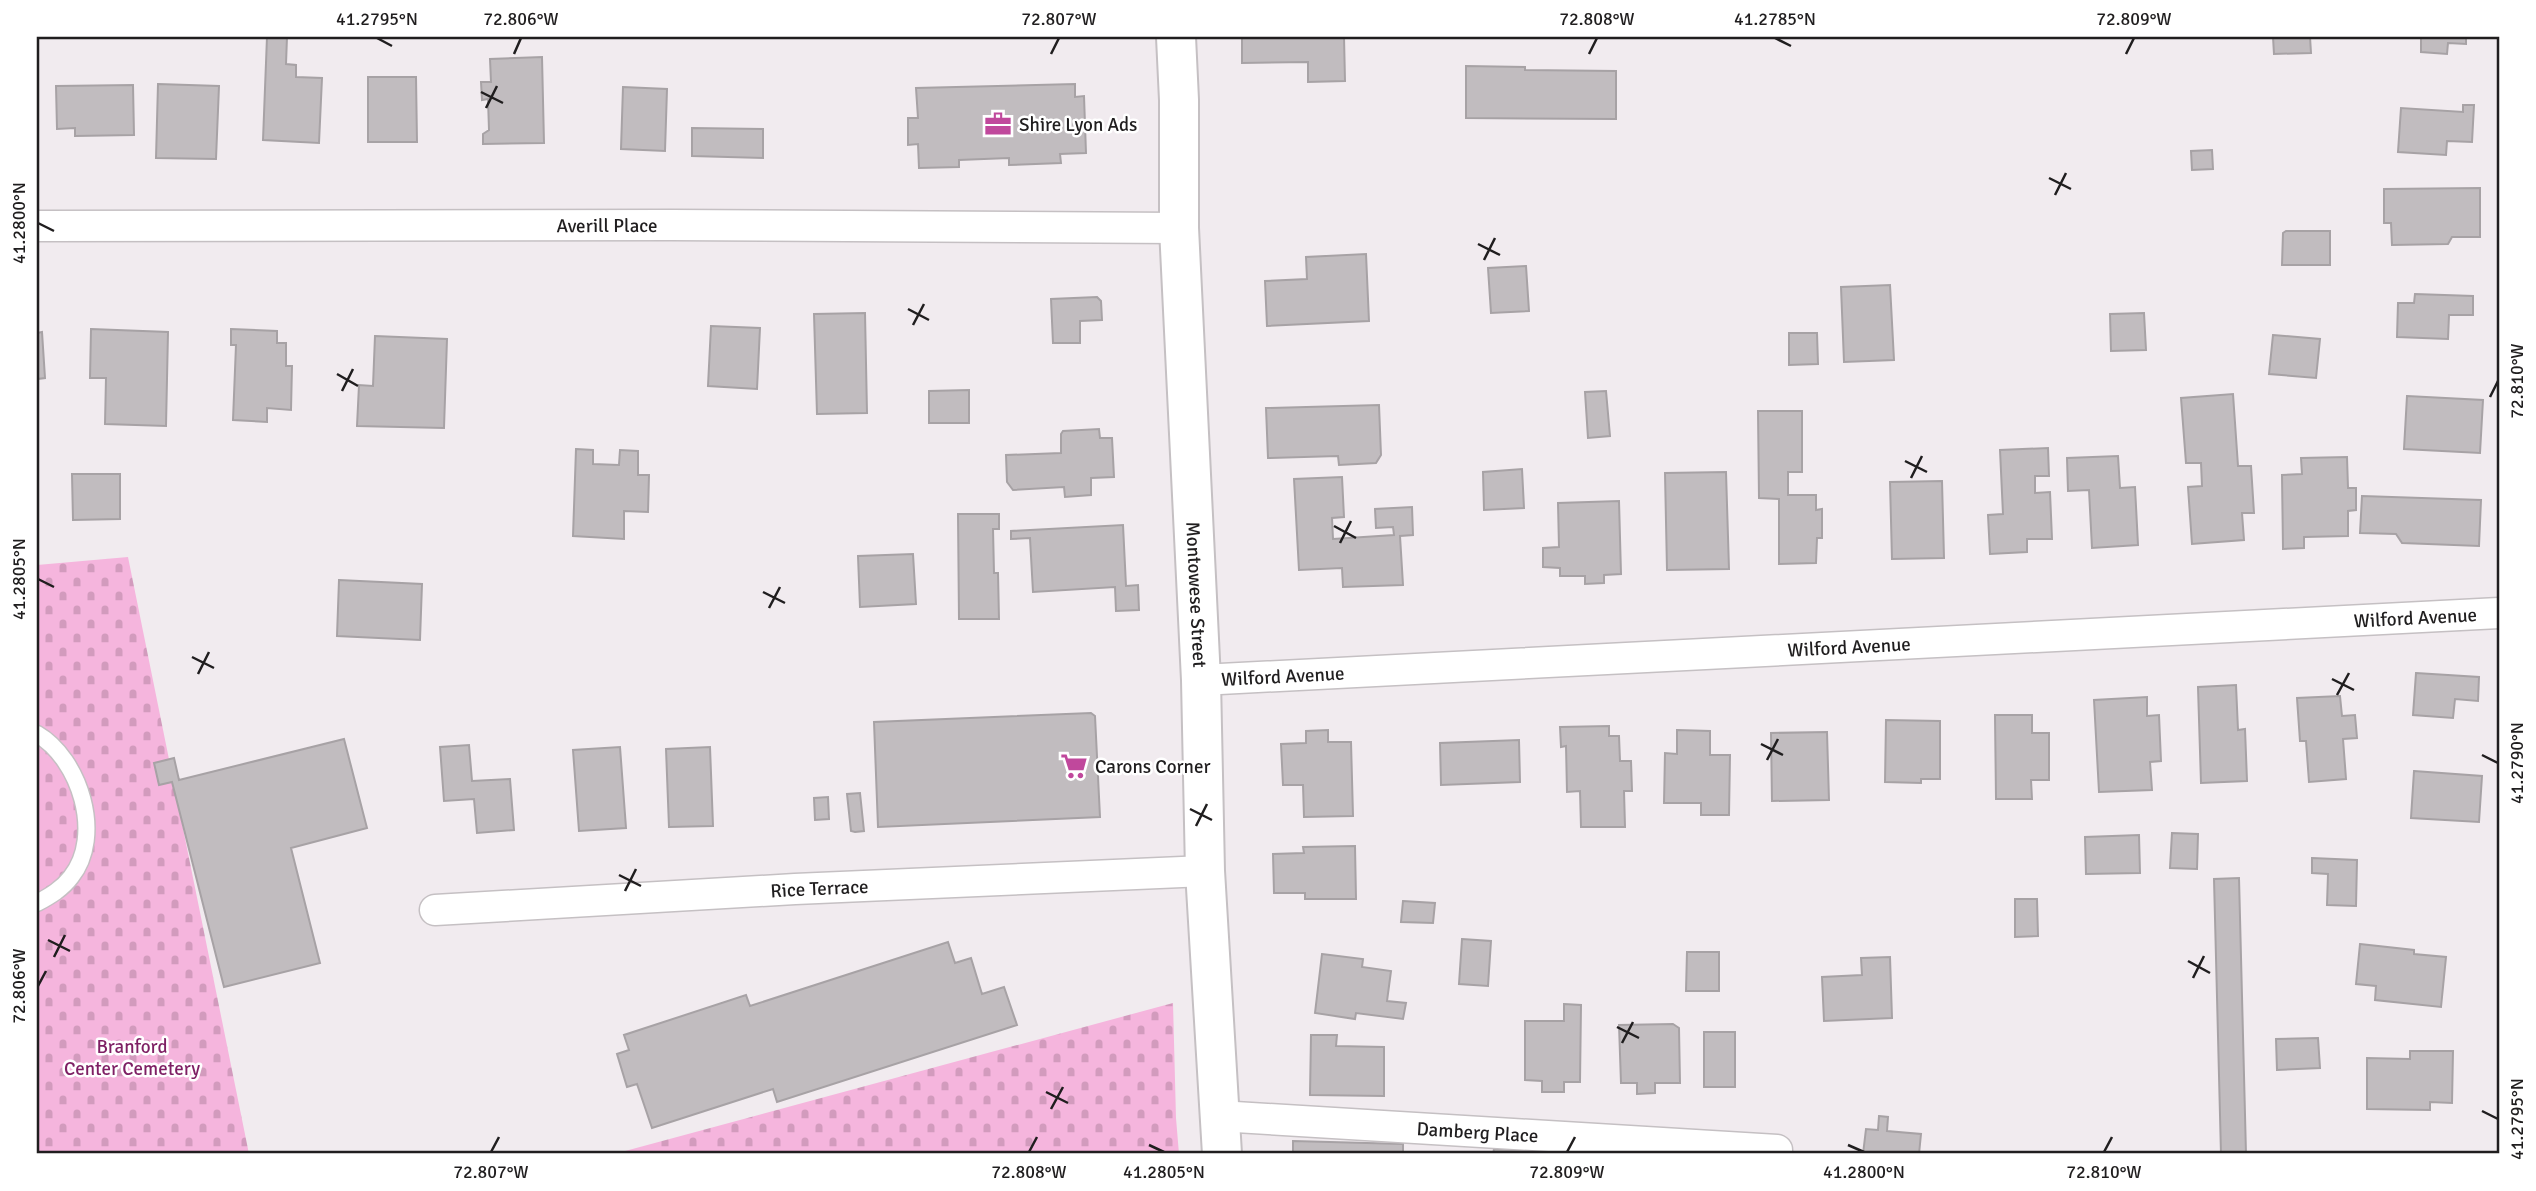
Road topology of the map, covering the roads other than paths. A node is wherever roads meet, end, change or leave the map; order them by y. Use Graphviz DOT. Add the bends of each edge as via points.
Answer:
graph roads {
  1 [pos="1176,37"];
  2 [pos="37,226"];
  3 [pos="1179,228"];
  4 [pos="2499,613"];
  5 [pos="1200,680"];
  6 [pos="37,734"];
  7 [pos="1205,871"];
  8 [pos="37,903"];
  9 [pos="435,911"];
  10 [pos="1219,1116"];
  11 [pos="1777,1150"];
  12 [pos="1222,1154"];
  1 -- 3 [label="main road, Montowese Street"];
  2 -- 3 [label="street, Averill Place"];
  3 -- 5 [label="main road, Montowese Street"];
  4 -- 5 [label="street, Wilford Avenue"];
  5 -- 7 [label="main road, Montowese Street"];
  6 -- 8 [label="lane" via="62,756 77,782 85,819 84,849 73,875"];
  7 -- 9 [label="street, Rice Terrace"];
  7 -- 10 [label="main road, Montowese Street"];
  10 -- 11 [label="street, Damberg Place"];
  10 -- 12 [label="main road, Montowese Street"];
}
